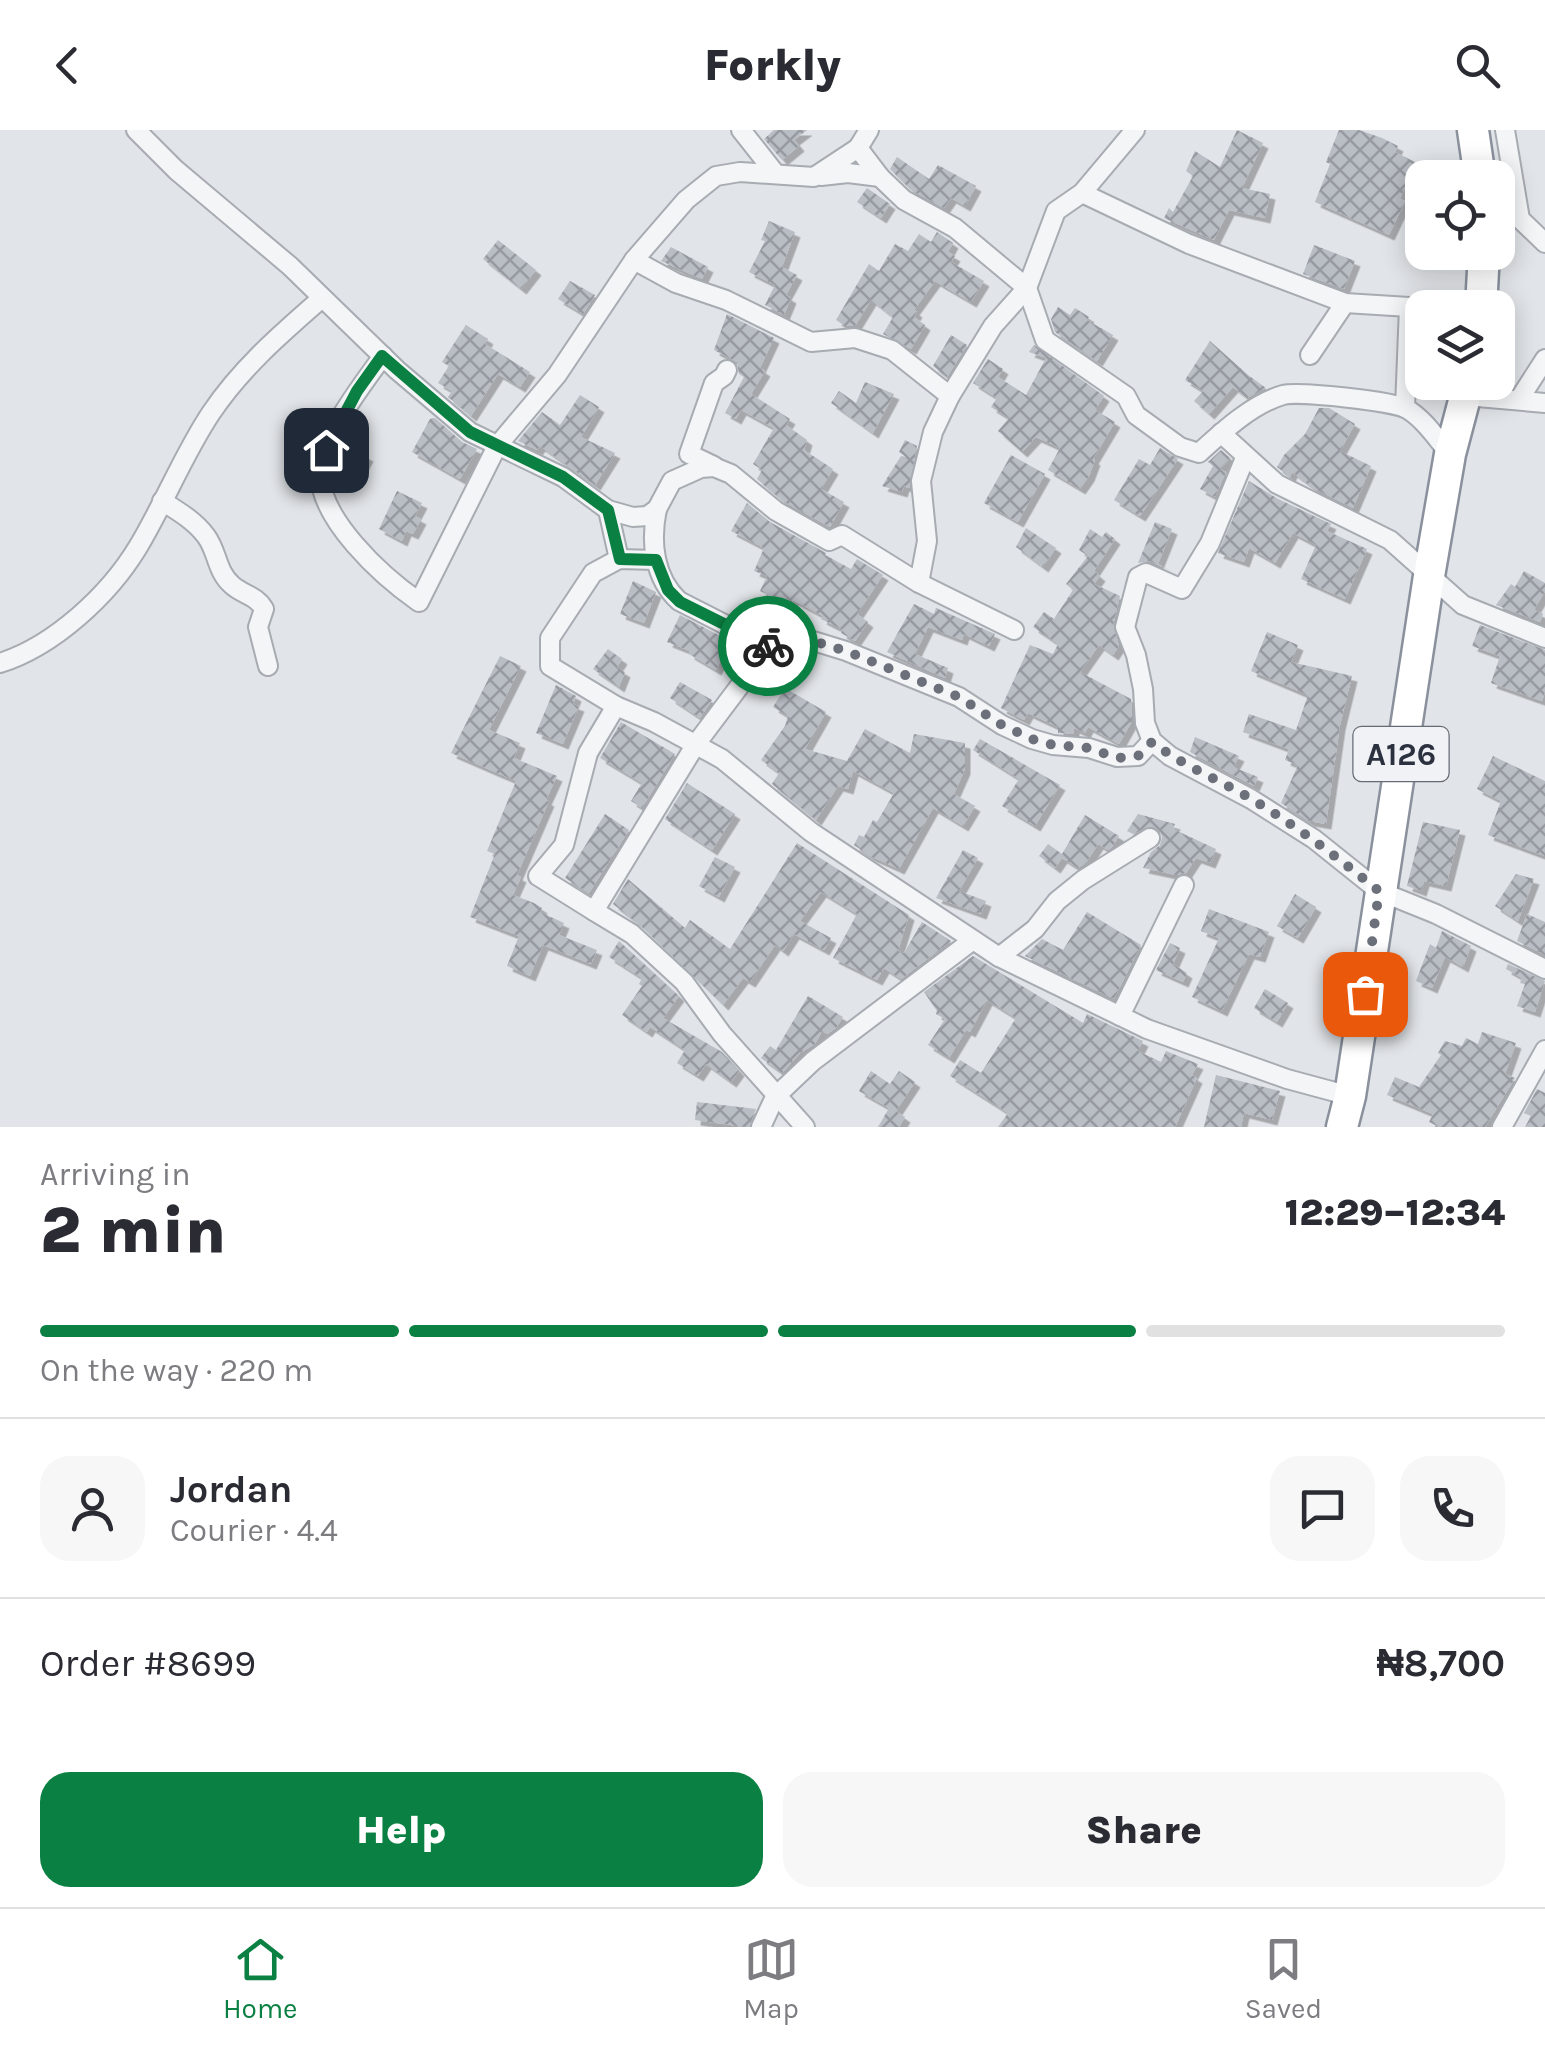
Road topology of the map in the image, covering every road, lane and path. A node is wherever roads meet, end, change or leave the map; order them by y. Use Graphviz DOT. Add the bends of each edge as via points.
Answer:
graph roads {
  1 [pos="136,130"];
  2 [pos="741,130"];
  3 [pos="869,130"];
  4 [pos="1135,130"];
  5 [pos="1473,130"];
  6 [pos="1504,130"];
  7 [pos="858,148"];
  8 [pos="1477,160"];
  9 [pos="775,172"];
  10 [pos="814,177"];
  11 [pos="880,178"];
  12 [pos="1082,193"];
  13 [pos="1545,243"];
  14 [pos="634,260"];
  15 [pos="1027,288"];
  16 [pos="322,298"];
  17 [pos="1345,302"];
  18 [pos="382,356"];
  19 [pos="1310,356"];
  20 [pos="1545,360"];
  21 [pos="727,370"];
  22 [pos="950,396"];
  23 [pos="1515,397"];
  24 [pos="1520,398"];
  25 [pos="1464,400"];
  26 [pos="1545,403"];
  27 [pos="1405,408"];
  28 [pos="1222,433"];
  29 [pos="497,446"];
  30 [pos="1450,454"];
  31 [pos="1245,458"];
  32 [pos="714,466"];
  33 [pos="162,502"];
  34 [pos="658,509"];
  35 [pos="608,510"];
  36 [pos="620,559"];
  37 [pos="656,560"];
  38 [pos="1429,576"];
  39 [pos="918,583"];
  40 [pos="1014,630"];
  41 [pos="1545,638"];
  42 [pos="770,647"];
  43 [pos="0,663"];
  44 [pos="268,666"];
  45 [pos="616,706"];
  46 [pos="1152,742"];
  47 [pos="696,744"];
  48 [pos="1150,838"];
  49 [pos="1184,885"];
  50 [pos="1379,891"];
  51 [pos="594,911"];
  52 [pos="973,940"];
  53 [pos="999,956"];
  54 [pos="1545,969"];
  55 [pos="1120,1016"];
  56 [pos="1545,1050"];
  57 [pos="1350,1096"];
  58 [pos="776,1098"];
  59 [pos="760,1127"];
  60 [pos="805,1127"];
  61 [pos="1342,1127"];
  62 [pos="1502,1127"];
  1 -- 16 [label="street"];
  2 -- 9 [label="street"];
  3 -- 7 [label="street"];
  4 -- 12 [label="street"];
  5 -- 8 [label="highway"];
  6 -- 13 [label="street" via="1520,219"];
  7 -- 10 [label="street"];
  7 -- 11 [label="street"];
  9 -- 10 [label="street"];
  9 -- 14 [label="street" via="716,176"];
  10 -- 11 [label="street" via="848,172"];
  11 -- 15 [label="street"];
  12 -- 15 [label="street" via="1056,210"];
  12 -- 17 [label="street" via="1190,244"];
  14 -- 22 [label="street" via="811,342 855,338 892,350"];
  14 -- 29 [label="street" via="557,375"];
  15 -- 22 [label="street"];
  15 -- 28 [label="street" via="1046,340 1126,396 1136,416 1200,454"];
  16 -- 18 [label="street"];
  16 -- 33 [label="street" via="235,380"];
  17 -- 19 [label="street"];
  17 -- 27 [label="street" via="1409,307"];
  18 -- 29 [label="street" via="470,432"];
  18 -- 29 [label="street" via="333,432 320,470 326,496 361,553 419,602"];
  20 -- 24 [label="street"];
  21 -- 32 [label="street" via="714,383 690,454"];
  22 -- 39 [label="street" via="922,481 927,541"];
  23 -- 24 [label="street"];
  24 -- 26 [label="street"];
  25 -- 30 [label="highway, A126"];
  27 -- 28 [label="street" via="1285,394"];
  27 -- 30 [label="street"];
  28 -- 31 [label="street"];
  29 -- 35 [label="street" via="563,477"];
  30 -- 38 [label="highway, A126"];
  31 -- 38 [label="street" via="1276,484 1390,540"];
  31 -- 46 [label="street" via="1210,543 1182,589 1146,573 1138,576 1126,627"];
  32 -- 34 [label="street" via="672,481"];
  32 -- 39 [label="street" via="802,526 829,541 842,536"];
  33 -- 43 [label="street" via="136,549 85,611 48,640"];
  33 -- 44 [label="street" via="208,538 232,586 261,602 258,627"];
  34 -- 35 [label="street" via="633,517"];
  34 -- 37 [label="street"];
  35 -- 36 [label="street"];
  36 -- 37 [label="street"];
  36 -- 45 [label="street" via="593,574 550,638 550,666"];
  37 -- 42 [label="street" via="680,602"];
  38 -- 41 [label="street" via="1463,606"];
  38 -- 50 [label="highway, A126"];
  39 -- 40 [label="street"];
  42 -- 46 [label="street" via="810,640 846,651 1053,745 1117,758 1138,756"];
  42 -- 47 [label="street"];
  45 -- 47 [label="street"];
  45 -- 51 [label="street" via="588,753 564,845 538,876"];
  46 -- 50 [label="street" via="1314,838"];
  47 -- 51 [label="street"];
  47 -- 52 [label="street" via="811,832"];
  48 -- 53 [label="street" via="1083,880"];
  49 -- 55 [label="street"];
  50 -- 54 [label="street"];
  50 -- 57 [label="highway, A126"];
  51 -- 58 [label="street" via="632,934 684,982"];
  52 -- 53 [label="street"];
  52 -- 58 [label="street" via="813,1060"];
  53 -- 55 [label="street"];
  55 -- 57 [label="street" via="1242,1064"];
  56 -- 62 [label="street"];
  57 -- 61 [label="highway, A126"];
  58 -- 59 [label="street"];
  58 -- 60 [label="street"];
}
